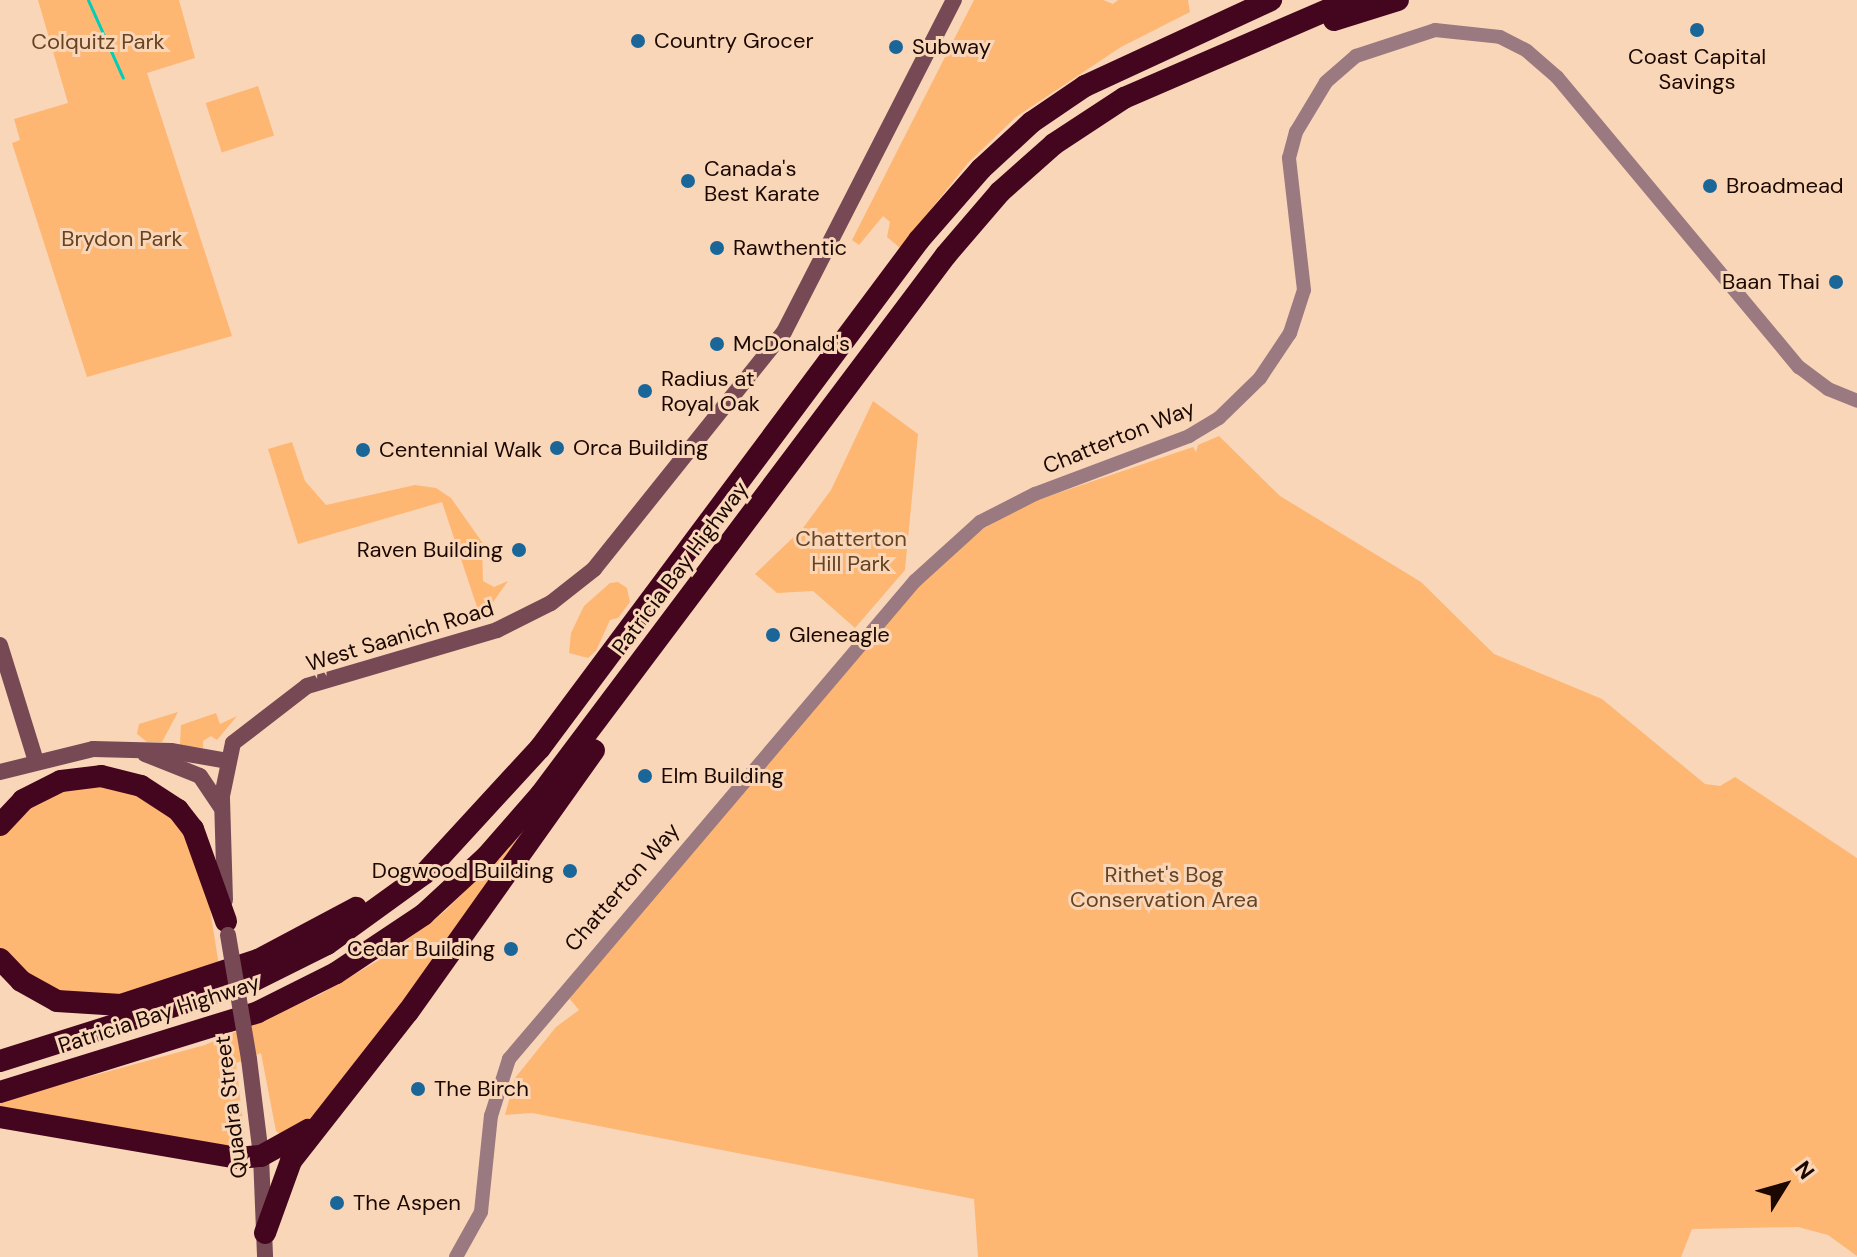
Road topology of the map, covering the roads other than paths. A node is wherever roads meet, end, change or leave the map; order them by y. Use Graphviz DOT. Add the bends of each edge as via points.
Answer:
graph roads {
  1 [pos="954,0"];
  2 [pos="1241,0"];
  3 [pos="1271,0"];
  4 [pos="1351,0"];
  5 [pos="1398,0"];
  6 [pos="1162,79"];
  7 [pos="1007,144"];
  8 [pos="1857,401"];
  9 [pos="805,443"];
  10 [pos="0,645"];
  11 [pos="540,748"];
  12 [pos="131,749"];
  13 [pos="36,761"];
  14 [pos="227,761"];
  15 [pos="0,772"];
  16 [pos="222,808"];
  17 [pos="0,825"];
  18 [pos="227,928"];
  19 [pos="0,959"];
  20 [pos="0,1061"];
  21 [pos="0,1092"];
  22 [pos="343,1094"];
  23 [pos="0,1117"];
  24 [pos="261,1156"];
  25 [pos="265,1233"];
  26 [pos="265,1257"];
  27 [pos="456,1257"];
  1 -- 14 [label="main road, West Saanich Road" via="784,332 594,569 551,603 497,630 307,686 245,731"];
  2 -- 7 [label="highway" via="1085,77 1022,122"];
  3 -- 7 [label="highway, Patricia Bay Highway" via="1112,70 1058,103"];
  4 -- 6 [label="highway, Patricia Bay Highway"];
  5 -- 6 [label="highway"];
  6 -- 9 [label="highway, Patricia Bay Highway" via="1086,121 1000,192"];
  7 -- 11 [label="highway, Patricia Bay Highway" via="919,240"];
  8 -- 27 [label="street, Chatterton Way" via="1828,389 1799,367 1557,77 1527,51 1500,37 1435,30 1356,56 1326,82 1296,132 1289,158 1304,290 1290,333 1268,366 1241,399 1202,429 1007,507 957,539 915,581 509,1059 491,1116 481,1212"];
  9 -- 21 [label="highway, Patricia Bay Highway" via="541,794 487,856 423,915 336,973 258,1012"];
  9 -- 22 [label="highway" via="795,469 408,1012"];
  10 -- 13 [label="main road"];
  11 -- 19 [label="highway" via="455,831 378,893 292,945 223,974 152,998 76,1006 37,993"];
  11 -- 20 [label="highway, Patricia Bay Highway" via="425,873 327,944 206,999"];
  12 -- 13 [label="main road" via="93,749"];
  12 -- 14 [label="main road"];
  12 -- 16 [label="main road" via="199,775"];
  13 -- 15 [label="main road"];
  14 -- 16 [label="main road, Quadra Street"];
  16 -- 18 [label="main road, Quadra Street"];
  17 -- 18 [label="highway" via="23,800 61,781 101,776 141,786 178,810 193,829"];
  18 -- 24 [label="main road, Quadra Street, bridge"];
  22 -- 24 [label="highway" via="302,1135"];
  22 -- 25 [label="highway" via="291,1161"];
  23 -- 24 [label="highway" via="212,1157"];
  24 -- 25 [label="main road, Quadra Street"];
  25 -- 26 [label="main road, Quadra Street"];
}
